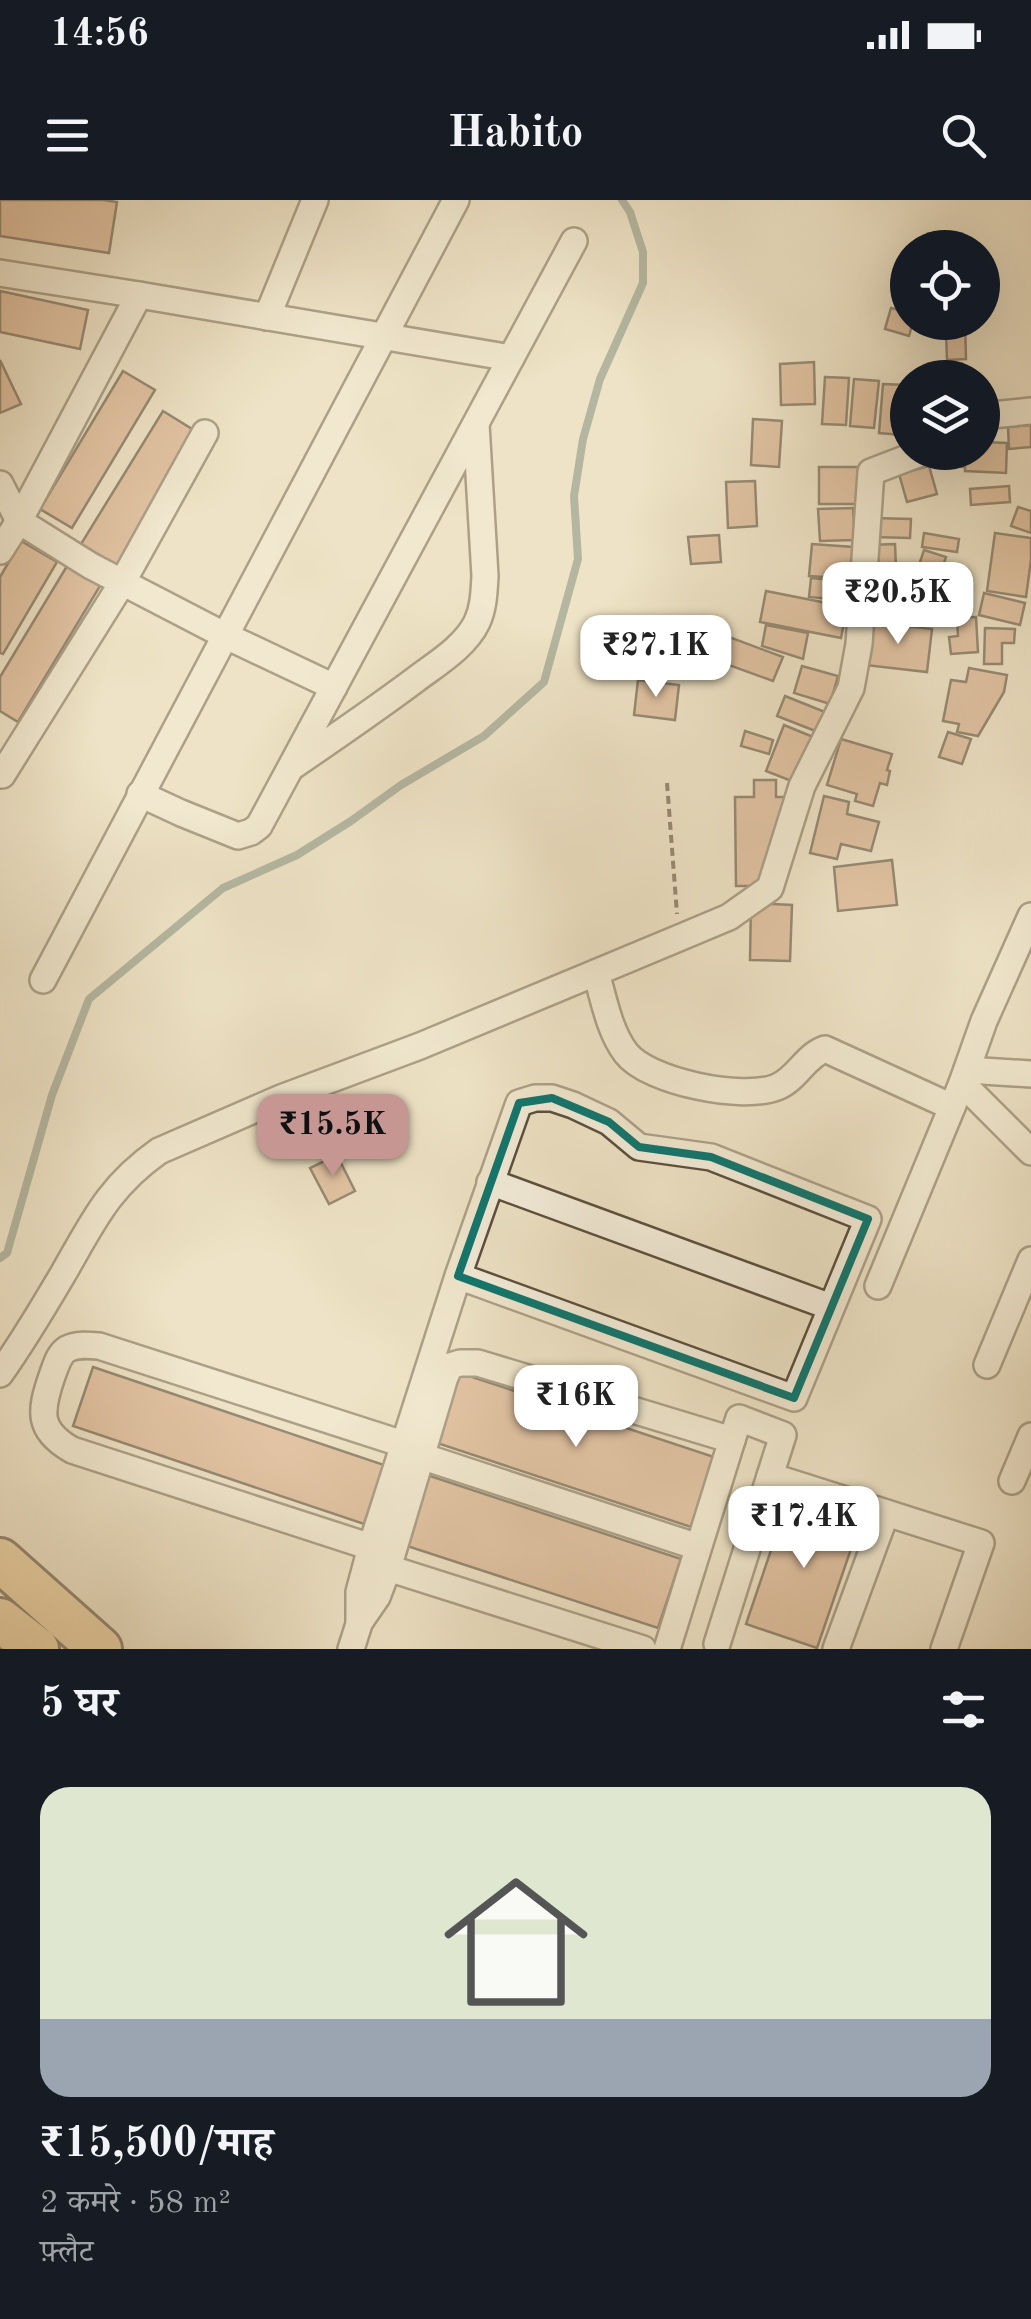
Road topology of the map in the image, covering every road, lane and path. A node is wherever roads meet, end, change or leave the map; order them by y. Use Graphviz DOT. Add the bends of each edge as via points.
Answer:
graph roads {
  1 [pos="315,200"];
  2 [pos="456,200"];
  3 [pos="574,241"];
  4 [pos="0,273"];
  5 [pos="139,295"];
  6 [pos="267,317"];
  7 [pos="384,338"];
  8 [pos="512,358"];
  9 [pos="1031,411"];
  10 [pos="1000,414"];
  11 [pos="476,424"];
  12 [pos="205,433"];
  13 [pos="890,465"];
  14 [pos="0,484"];
  15 [pos="19,522"];
  16 [pos="0,550"];
  17 [pos="122,583"];
  18 [pos="224,635"];
  19 [pos="334,687"];
  20 [pos="290,768"];
  21 [pos="2,775"];
  22 [pos="666,783"];
  23 [pos="140,794"];
  24 [pos="1031,916"];
  25 [pos="679,938"];
  26 [pos="596,974"];
  27 [pos="43,980"];
  28 [pos="1031,1074"];
  29 [pos="961,1087"];
  30 [pos="1031,1152"];
  31 [pos="490,1182"];
  32 [pos="1031,1260"];
  33 [pos="458,1276"];
  34 [pos="878,1286"];
  35 [pos="1022,1304"];
  36 [pos="832,1307"];
  37 [pos="987,1365"];
  38 [pos="0,1374"];
  39 [pos="1031,1436"];
  40 [pos="732,1440"];
  41 [pos="412,1450"];
  42 [pos="770,1476"];
  43 [pos="1012,1480"];
  44 [pos="886,1513"];
  45 [pos="371,1547"];
  46 [pos="698,1547"];
  47 [pos="0,1560"];
  48 [pos="388,1568"];
  49 [pos="0,1620"];
  50 [pos="355,1636"];
  51 [pos="717,1647"];
  52 [pos="38,1649"];
  53 [pos="100,1649"];
  54 [pos="643,1649"];
  55 [pos="667,1649"];
  56 [pos="836,1649"];
  57 [pos="944,1649"];
  1 -- 6 [label="street"];
  2 -- 7 [label="street"];
  3 -- 8 [label="street"];
  4 -- 5 [label="street"];
  5 -- 6 [label="street"];
  5 -- 15 [label="street"];
  6 -- 7 [label="street"];
  7 -- 8 [label="street"];
  7 -- 18 [label="street"];
  8 -- 11 [label="street"];
  9 -- 10 [label="street"];
  11 -- 19 [label="street"];
  11 -- 20 [label="street" via="484,576 478,620 448,655"];
  12 -- 17 [label="street"];
  13 -- 25 [label="street" via="871,472 852,688 802,786 770,888"];
  14 -- 15 [label="street"];
  15 -- 16 [label="street"];
  15 -- 17 [label="street"];
  17 -- 18 [label="street"];
  17 -- 21 [label="street"];
  18 -- 19 [label="street"];
  18 -- 23 [label="street"];
  19 -- 20 [label="street"];
  20 -- 23 [label="street" via="259,826 238,836"];
  22 -- 25 [label="path"];
  23 -- 27 [label="street"];
  24 -- 29 [label="street"];
  25 -- 26 [label="street"];
  26 -- 29 [label="street" via="624,1050 668,1079 760,1092 784,1084 825,1049"];
  26 -- 38 [label="street" via="281,1098 143,1162 107,1198"];
  28 -- 29 [label="street"];
  29 -- 30 [label="street"];
  29 -- 34 [label="street"];
  31 -- 33 [label="street"];
  31 -- 36 [label="street"];
  31 -- 36 [label="street" via="519,1103 552,1098 573,1105 610,1122 639,1147 711,1156 868,1219"];
  32 -- 35 [label="street"];
  33 -- 36 [label="street" via="794,1398"];
  33 -- 41 [label="street"];
  35 -- 37 [label="street"];
  39 -- 43 [label="street"];
  40 -- 41 [label="street" via="460,1362 450,1366"];
  40 -- 42 [label="street" via="739,1418 783,1434"];
  40 -- 46 [label="street"];
  41 -- 45 [label="street"];
  41 -- 45 [label="street" via="99,1346 84,1344 60,1356 42,1412 60,1443"];
  41 -- 46 [label="street"];
  41 -- 48 [label="street"];
  42 -- 44 [label="street"];
  42 -- 51 [label="street"];
  44 -- 56 [label="street"];
  44 -- 57 [label="street" via="981,1543"];
  45 -- 50 [label="street"];
  46 -- 55 [label="street"];
  47 -- 53 [label="main road"];
  48 -- 50 [label="street"];
  48 -- 54 [label="street"];
  49 -- 52 [label="main road"];
}
